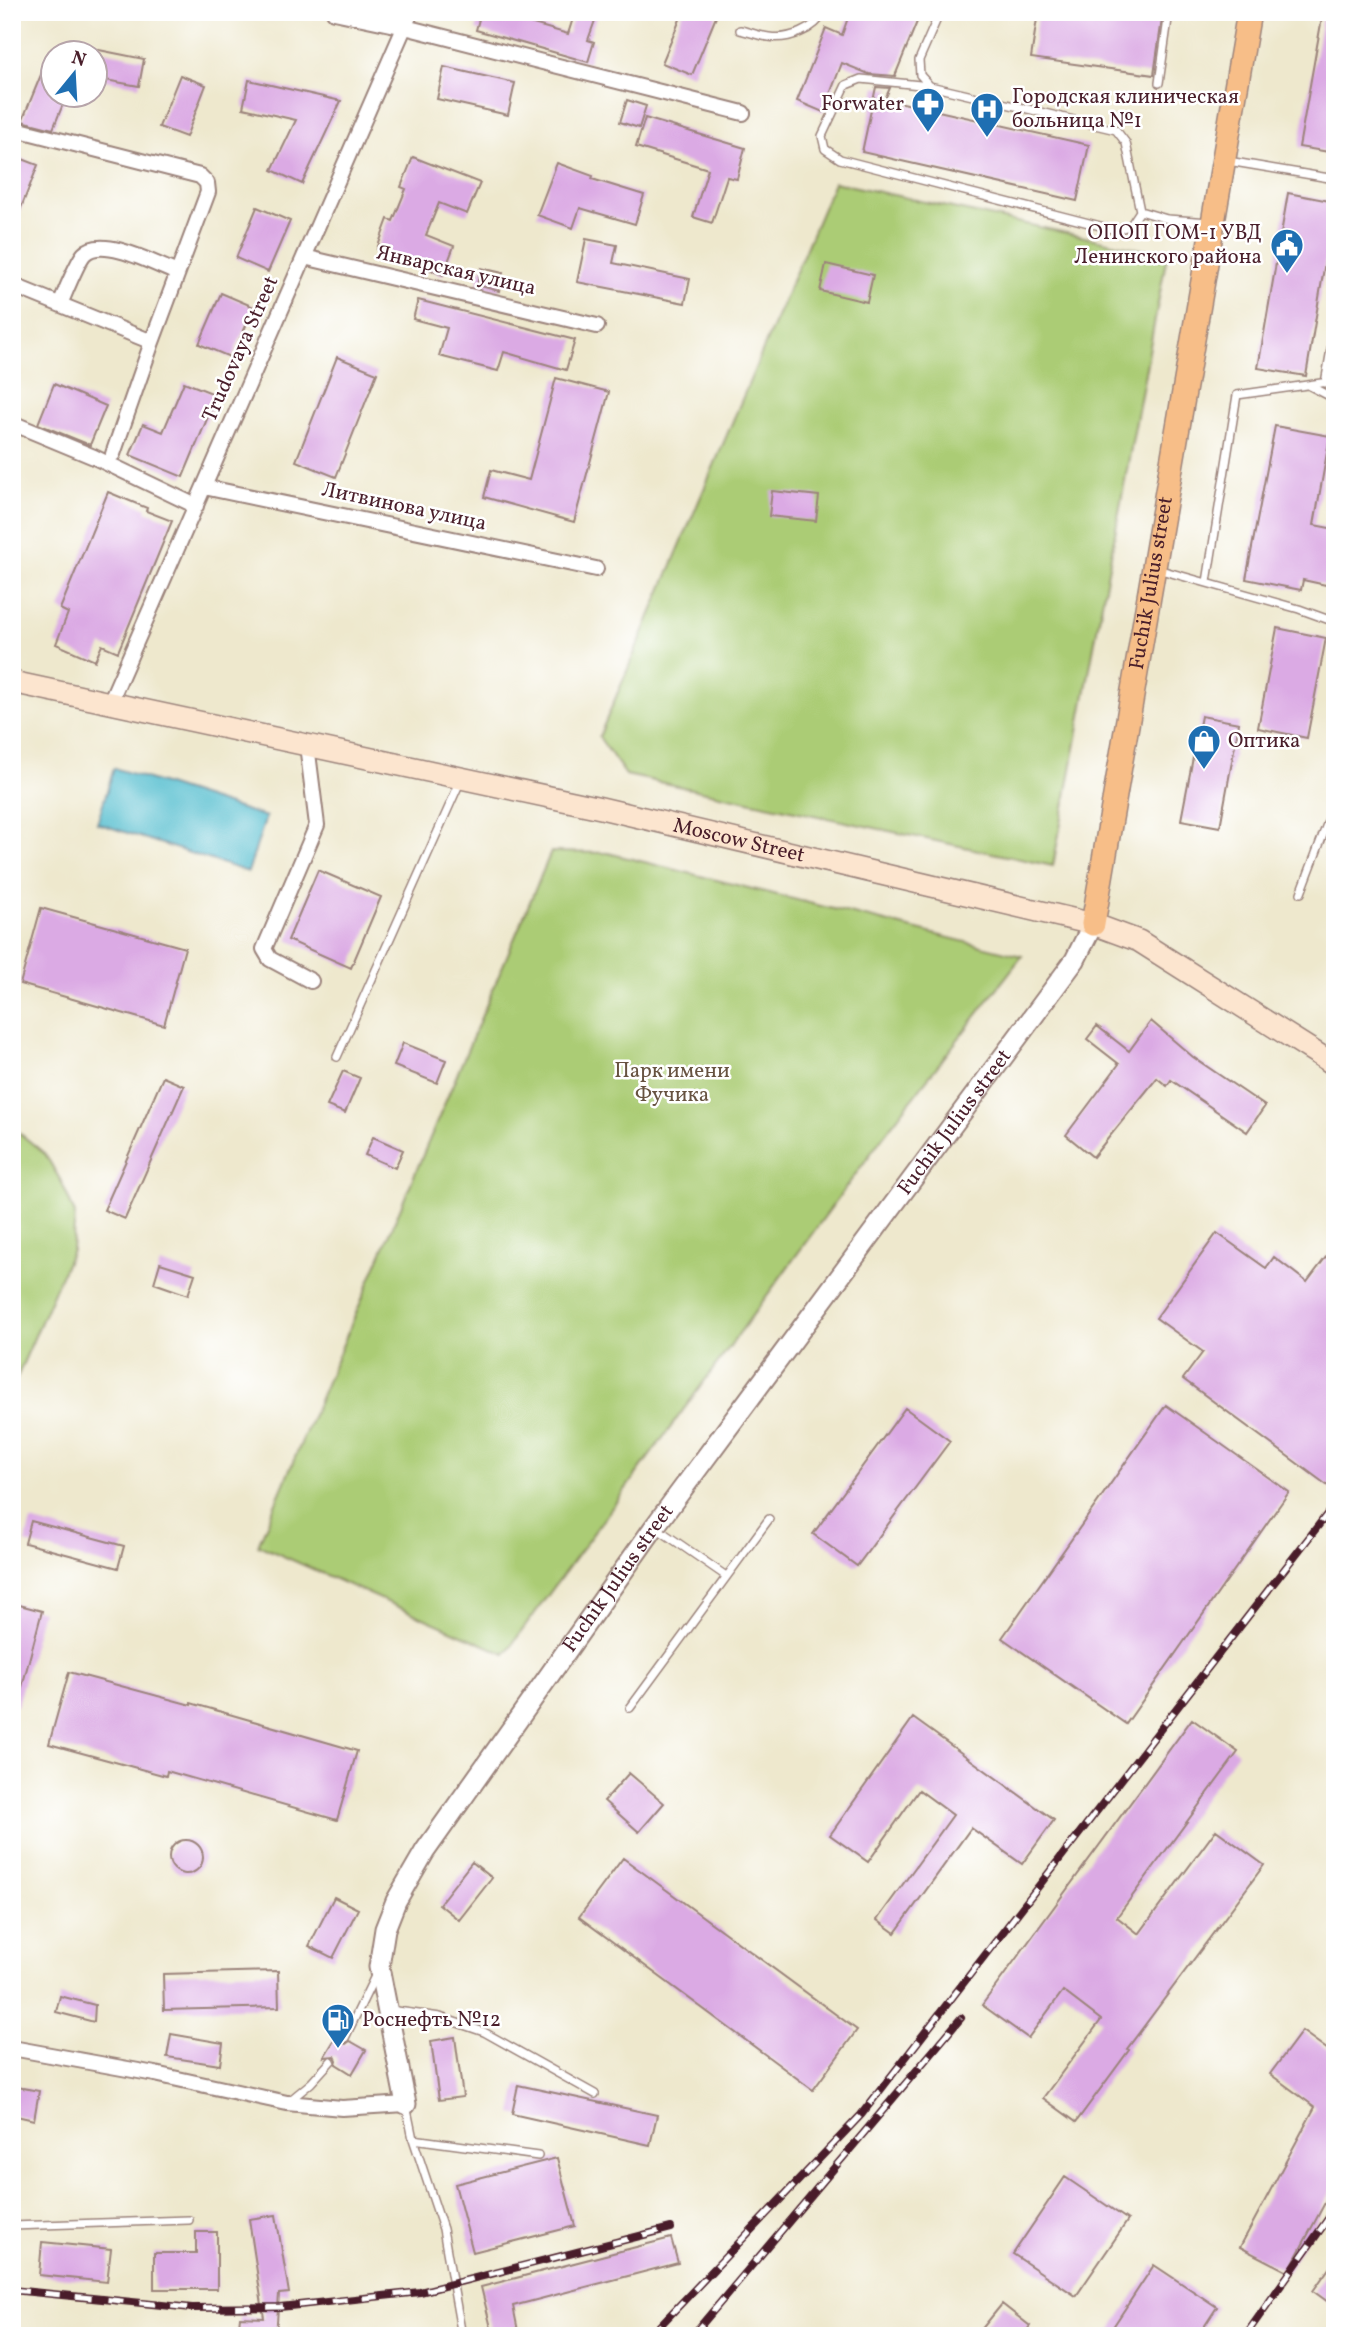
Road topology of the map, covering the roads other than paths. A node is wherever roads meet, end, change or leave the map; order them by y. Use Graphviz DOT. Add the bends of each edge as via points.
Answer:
graph roads {
  1 [pos="334,12"];
  2 [pos="411,12"];
  3 [pos="824,12"];
  4 [pos="940,12"];
  5 [pos="1169,12"];
  6 [pos="1249,12"];
  7 [pos="405,27"];
  8 [pos="740,30"];
  9 [pos="1159,83"];
  10 [pos="930,86"];
  11 [pos="743,113"];
  12 [pos="12,128"];
  13 [pos="1224,161"];
  14 [pos="1335,179"];
  15 [pos="1140,211"];
  16 [pos="1213,222"];
  17 [pos="304,257"];
  18 [pos="177,273"];
  19 [pos="12,285"];
  20 [pos="60,304"];
  21 [pos="597,326"];
  22 [pos="1335,327"];
  23 [pos="152,342"];
  24 [pos="1335,381"];
  25 [pos="1325,383"];
  26 [pos="1310,386"];
  27 [pos="1335,400"];
  28 [pos="12,423"];
  29 [pos="113,454"];
  30 [pos="204,487"];
  31 [pos="196,506"];
  32 [pos="1153,568"];
  33 [pos="596,569"];
  34 [pos="1206,582"];
  35 [pos="1335,622"];
  36 [pos="12,682"];
  37 [pos="110,702"];
  38 [pos="307,745"];
  39 [pos="462,778"];
  40 [pos="1335,803"];
  41 [pos="1301,893"];
  42 [pos="1093,924"];
  43 [pos="311,981"];
  44 [pos="337,1057"];
  45 [pos="1335,1065"];
  46 [pos="769,1519"];
  47 [pos="655,1526"];
  48 [pos="726,1576"];
  49 [pos="630,1708"];
  50 [pos="379,1967"];
  51 [pos="389,2010"];
  52 [pos="345,2038"];
  53 [pos="12,2048"];
  54 [pos="331,2062"];
  55 [pos="595,2094"];
  56 [pos="287,2103"];
  57 [pos="406,2104"];
  58 [pos="413,2139"];
  59 [pos="538,2156"];
  60 [pos="188,2220"];
  61 [pos="12,2226"];
  62 [pos="462,2336"];
  1 -- 7 [label="street"];
  2 -- 7 [label="street, Trudovaya Street"];
  3 -- 8 [label="lane" via="820,21 797,34 772,38"];
  4 -- 10 [label="lane" via="919,60 920,75"];
  5 -- 9 [label="lane"];
  6 -- 13 [label="main road, Fuchik Julius street"];
  7 -- 11 [label="street"];
  7 -- 17 [label="street, Trudovaya Street"];
  10 -- 15 [label="lane" via="1116,130 1126,144"];
  10 -- 15 [label="lane" via="861,79 846,85 822,136 825,149 840,159 1116,230 1130,226"];
  12 -- 18 [label="street" via="200,176 208,192"];
  13 -- 14 [label="lane"];
  13 -- 16 [label="main road, Fuchik Julius street"];
  15 -- 16 [label="lane" via="1167,219"];
  16 -- 32 [label="main road, Fuchik Julius street"];
  17 -- 21 [label="street, Январская улица"];
  17 -- 30 [label="street, Trudovaya Street"];
  18 -- 20 [label="street" via="115,248 97,248 84,254"];
  18 -- 23 [label="street"];
  19 -- 20 [label="street"];
  20 -- 23 [label="street"];
  22 -- 25 [label="lane"];
  23 -- 29 [label="street"];
  24 -- 25 [label="lane"];
  25 -- 26 [label="lane"];
  26 -- 27 [label="lane"];
  26 -- 34 [label="lane" via="1237,395"];
  28 -- 31 [label="street"];
  30 -- 31 [label="street, Trudovaya Street"];
  30 -- 33 [label="street, Литвинова улица"];
  31 -- 37 [label="street, Trudovaya Street"];
  32 -- 34 [label="lane"];
  32 -- 42 [label="main road, Fuchik Julius street"];
  34 -- 35 [label="lane"];
  36 -- 37 [label="main road, Moscow Street"];
  37 -- 38 [label="main road, Moscow Street"];
  38 -- 39 [label="main road, Moscow Street"];
  38 -- 43 [label="street" via="317,825 264,949 270,959"];
  39 -- 42 [label="main road, Moscow Street"];
  39 -- 44 [label="lane"];
  40 -- 41 [label="lane"];
  42 -- 45 [label="main road, Moscow Street" via="1139,941"];
  42 -- 47 [label="street, Fuchik Julius street" via="1074,960"];
  46 -- 48 [label="lane"];
  47 -- 48 [label="lane"];
  47 -- 50 [label="street, Fuchik Julius street" via="425,1851 396,1901 385,1929"];
  48 -- 49 [label="lane"];
  50 -- 51 [label="street, Fuchik Julius street"];
  50 -- 52 [label="lane"];
  51 -- 55 [label="lane" via="440,2017 484,2032"];
  51 -- 57 [label="street, Fuchik Julius street"];
  53 -- 56 [label="street"];
  54 -- 56 [label="lane"];
  56 -- 57 [label="street" via="342,2108"];
  57 -- 58 [label="lane"];
  58 -- 59 [label="lane"];
  58 -- 62 [label="lane" via="443,2229"];
  60 -- 61 [label="lane"];
}
